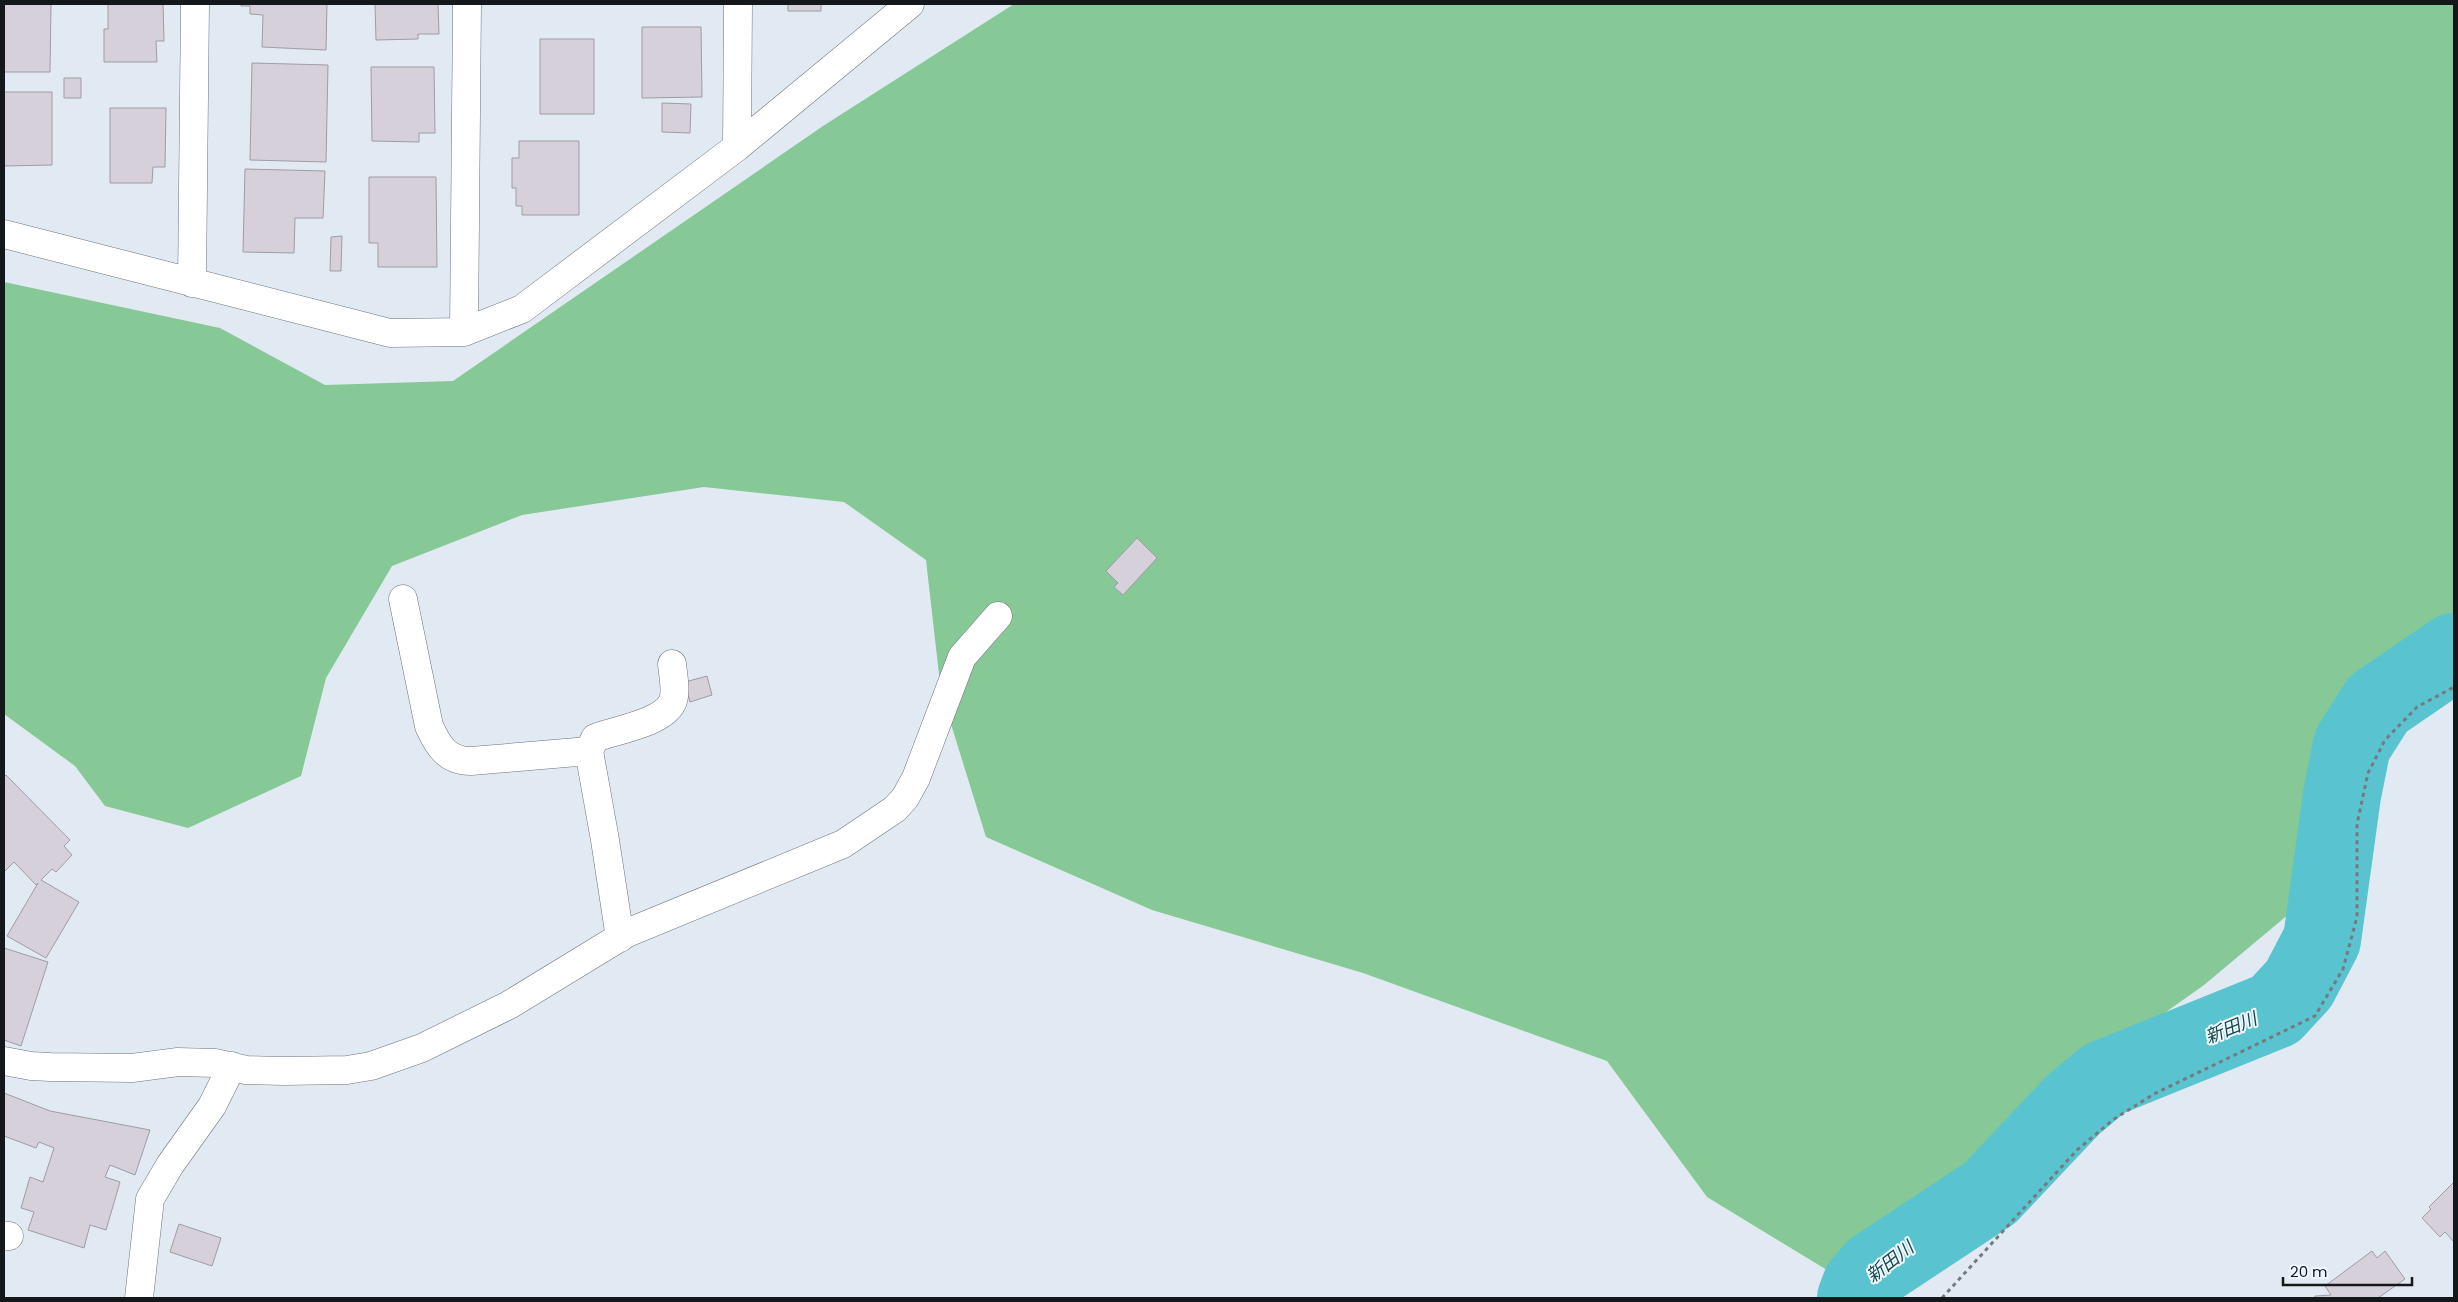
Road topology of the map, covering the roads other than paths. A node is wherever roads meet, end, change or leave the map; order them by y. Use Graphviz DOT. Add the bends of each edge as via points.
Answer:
graph roads {
  1 [pos="195,4"];
  2 [pos="468,4"];
  3 [pos="738,4"];
  4 [pos="910,4"];
  5 [pos="737,146"];
  6 [pos="4,234"];
  7 [pos="192,283"];
  8 [pos="464,332"];
  9 [pos="403,599"];
  10 [pos="998,616"];
  11 [pos="672,664"];
  12 [pos="589,751"];
  13 [pos="620,938"];
  14 [pos="4,1061"];
  15 [pos="232,1066"];
  16 [pos="139,1298"];
  1 -- 7 [label="street"];
  2 -- 8 [label="street"];
  3 -- 5 [label="street"];
  4 -- 5 [label="street"];
  5 -- 8 [label="street" via="522,309"];
  6 -- 7 [label="street"];
  7 -- 8 [label="street" via="390,333"];
  9 -- 12 [label="street" via="429,726 435,740 447,754 459,761 471,761"];
  10 -- 13 [label="street" via="962,657 916,778 895,809 843,844"];
  11 -- 12 [label="street" via="674,697 662,714 595,738"];
  12 -- 13 [label="street"];
  13 -- 15 [label="street" via="509,1005 396,1059 347,1070 246,1070"];
  14 -- 15 [label="street" via="50,1067 132,1068 178,1062"];
  15 -- 16 [label="street" via="212,1106 150,1199"];
}
